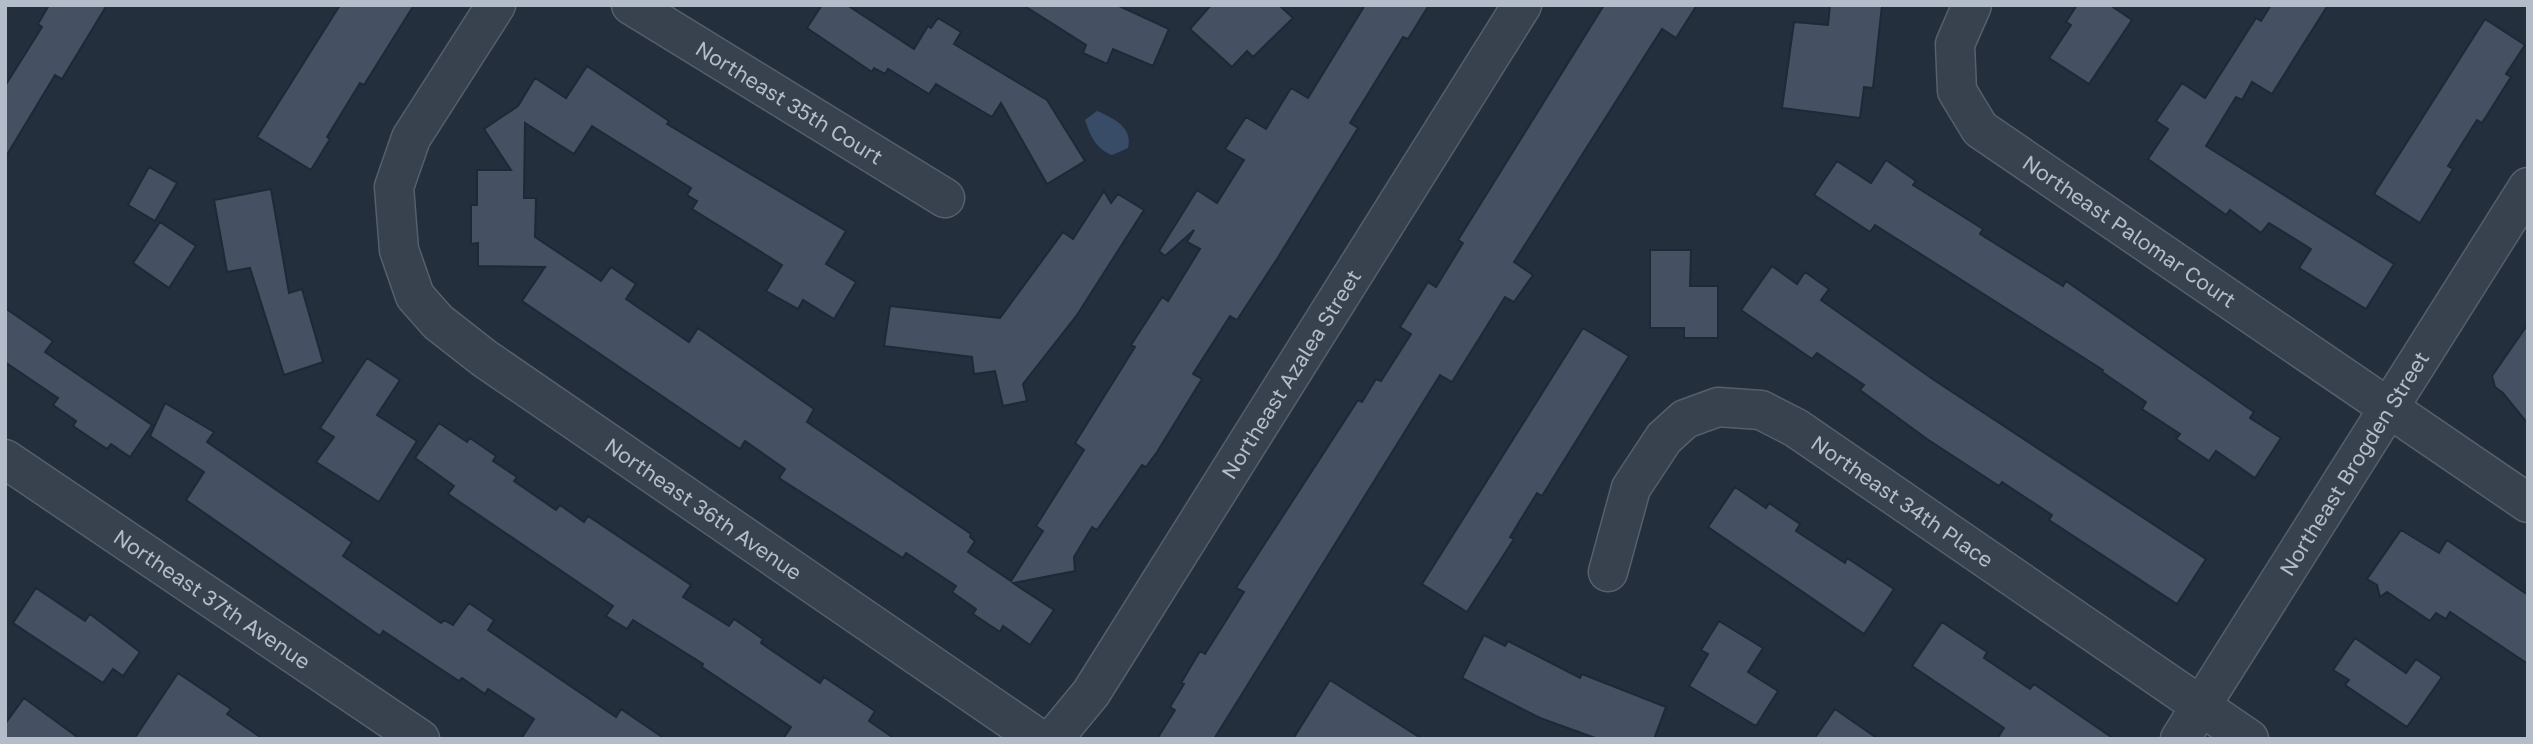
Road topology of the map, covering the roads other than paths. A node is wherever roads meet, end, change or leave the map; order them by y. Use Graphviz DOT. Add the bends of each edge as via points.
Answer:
graph roads {
  1 [pos="496,5"];
  2 [pos="631,5"];
  3 [pos="1522,5"];
  4 [pos="1972,5"];
  5 [pos="2528,187"];
  6 [pos="945,198"];
  7 [pos="2388,408"];
  8 [pos="5,459"];
  9 [pos="2528,503"];
  10 [pos="1608,572"];
  11 [pos="2200,706"];
  12 [pos="420,739"];
  13 [pos="1039,739"];
  14 [pos="1052,739"];
  15 [pos="2180,739"];
  16 [pos="2249,739"];
  1 -- 13 [label="street, Northeast 36th Avenue" via="411,138 394,187 399,250 415,296 438,322 484,358"];
  2 -- 6 [label="street, Northeast 35th Court"];
  3 -- 14 [label="street, Northeast Azalea Street" via="1091,693"];
  4 -- 7 [label="street, Northeast Palomar Court" via="1955,44 1957,91 1980,129"];
  5 -- 7 [label="street, Northeast Brogden Street"];
  7 -- 9 [label="street, Northeast Palomar Court"];
  7 -- 11 [label="street, Northeast Brogden Street"];
  8 -- 12 [label="street, Northeast 37th Avenue"];
  10 -- 11 [label="street, Northeast 34th Place" via="1631,488 1664,438 1685,419 1718,407 1761,410 1796,428"];
  11 -- 15 [label="street, Northeast Brogden Street"];
  11 -- 16 [label="street, Northeast 34th Place"];
}
